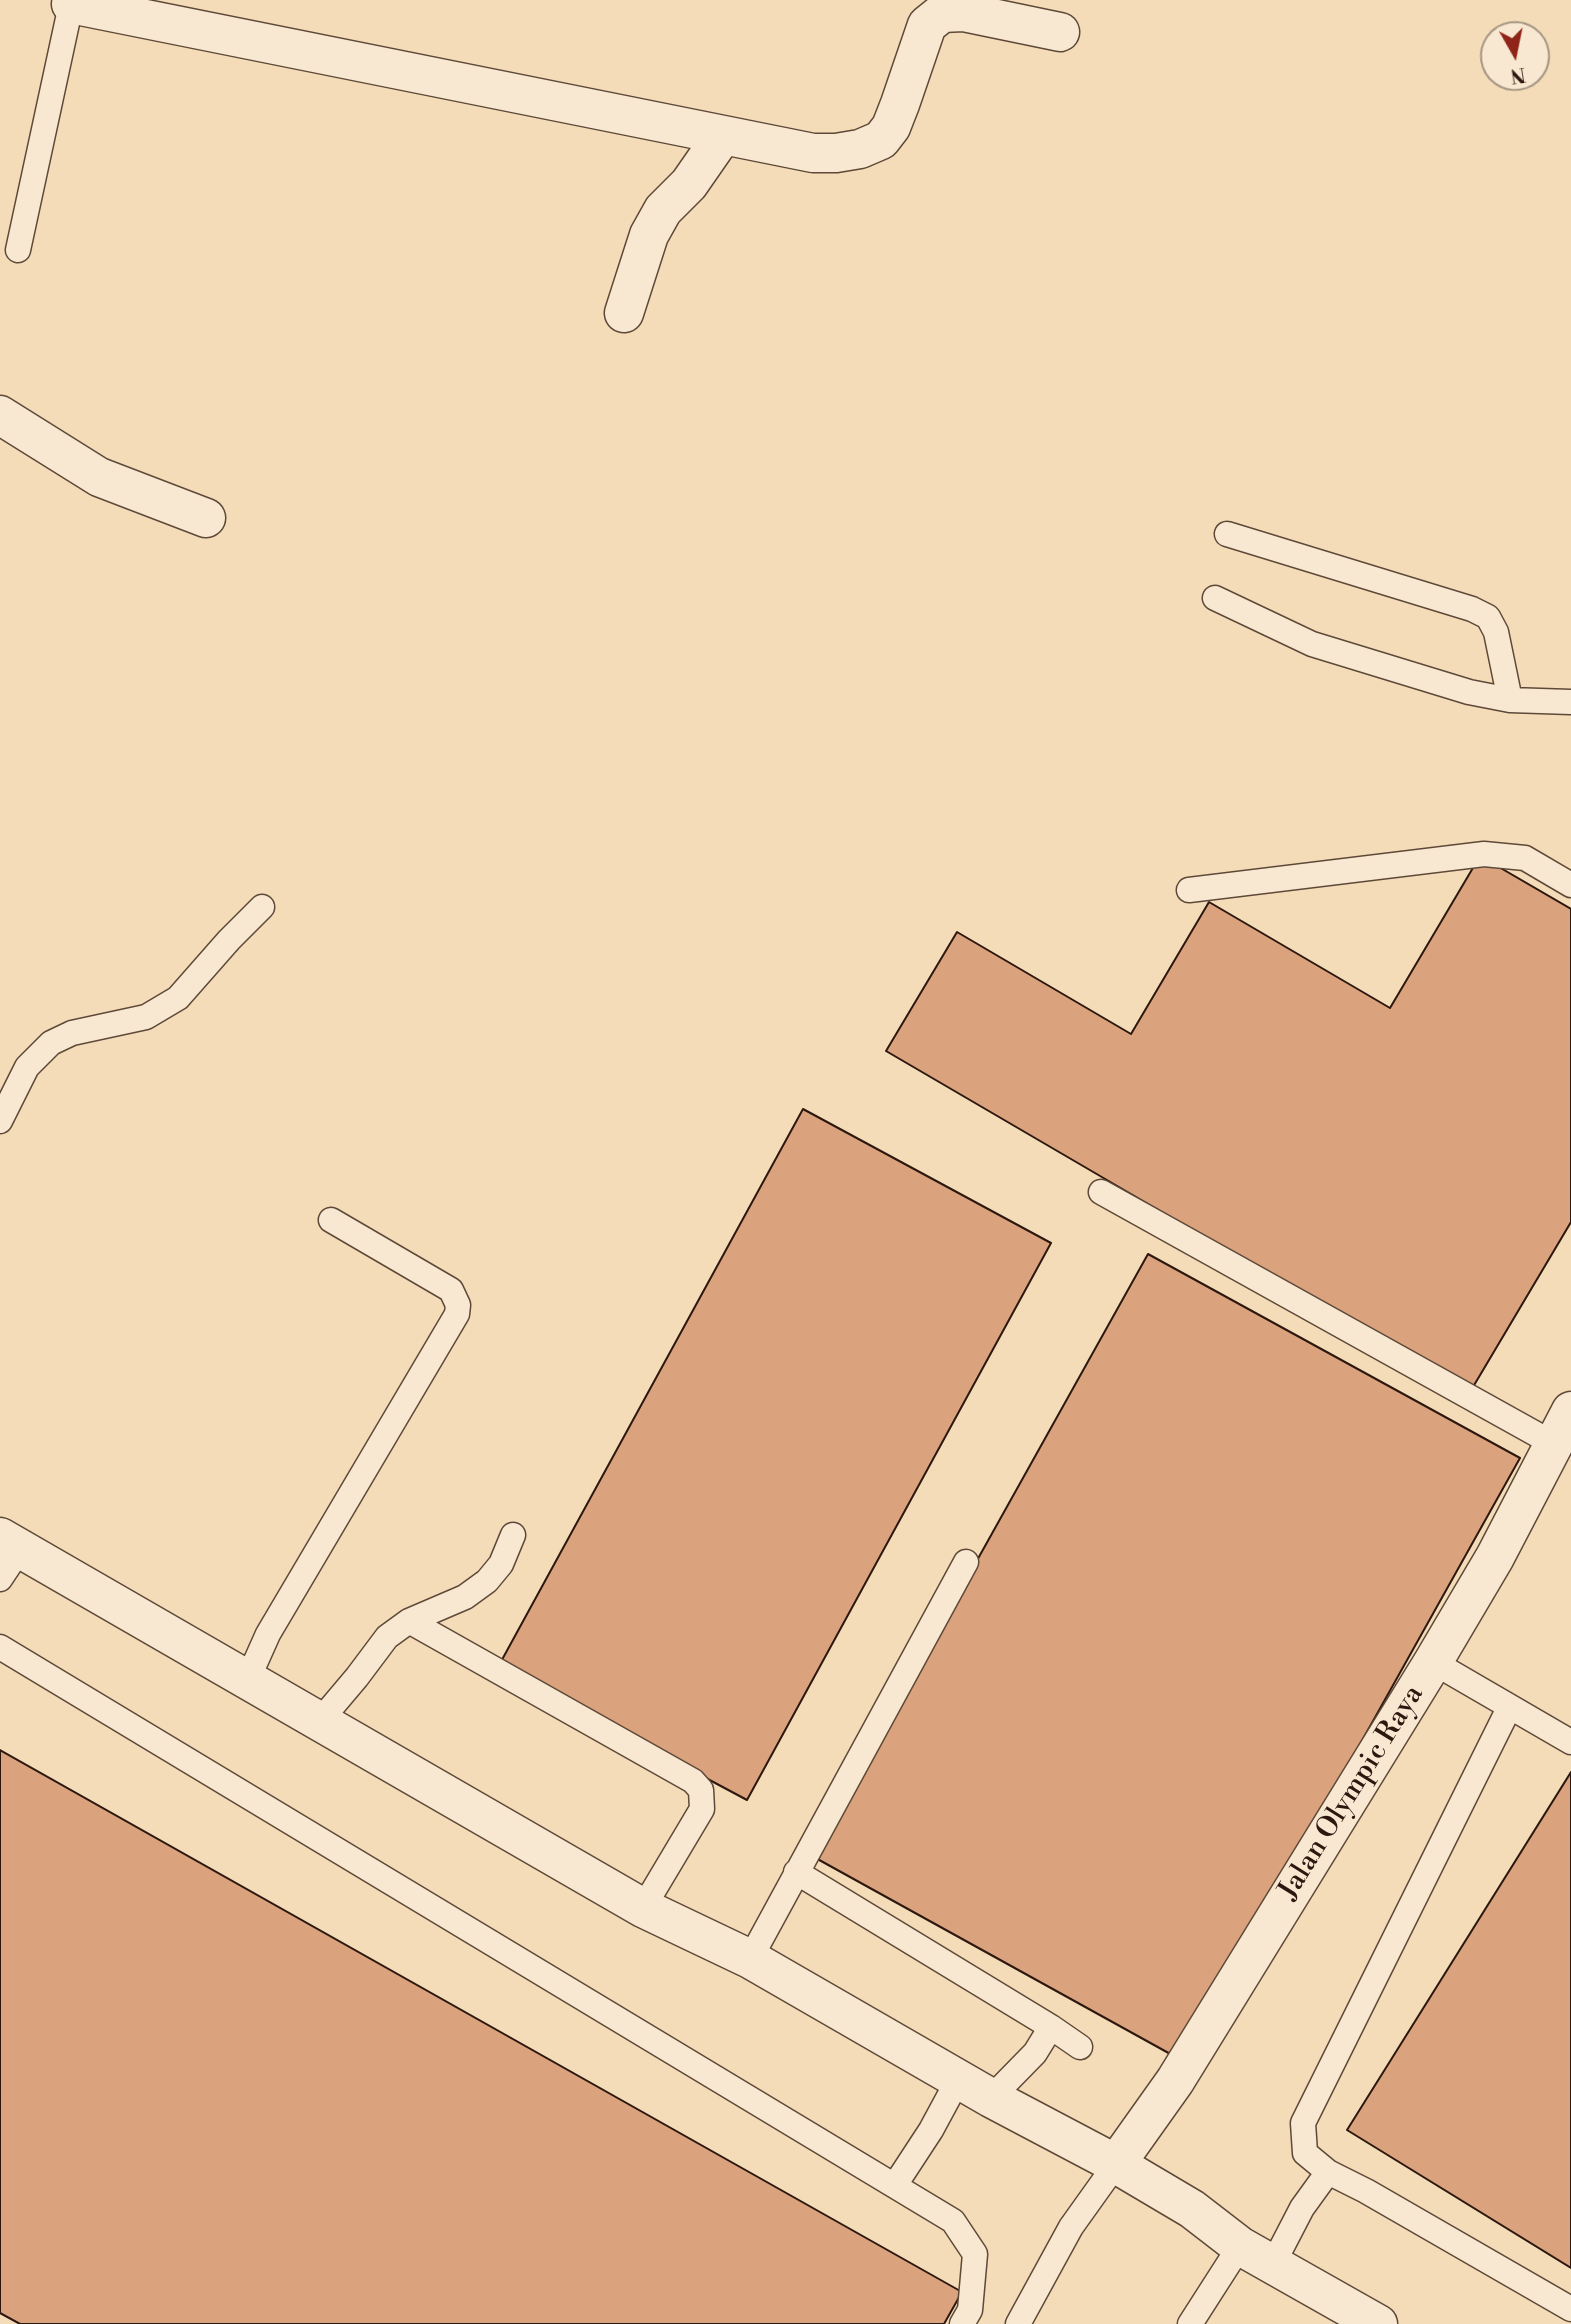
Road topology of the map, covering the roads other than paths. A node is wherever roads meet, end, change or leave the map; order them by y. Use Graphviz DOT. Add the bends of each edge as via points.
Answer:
graph roads {
  1 [pos="71,2"];
  2 [pos="1060,32"];
  3 [pos="723,135"];
  4 [pos="18,250"];
  5 [pos="624,313"];
  6 [pos="0,415"];
  7 [pos="206,518"];
  8 [pos="1227,534"];
  9 [pos="1215,598"];
  10 [pos="1510,700"];
  11 [pos="1571,702"];
  12 [pos="1571,885"];
  13 [pos="1189,890"];
  14 [pos="262,907"];
  15 [pos="0,1121"];
  16 [pos="1101,1192"];
  17 [pos="331,1220"];
  18 [pos="1562,1427"];
  19 [pos="513,1535"];
  20 [pos="7,1555"];
  21 [pos="966,1562"];
  22 [pos="409,1621"];
  23 [pos="0,1647"];
  24 [pos="1433,1662"];
  25 [pos="247,1681"];
  26 [pos="1509,1708"];
  27 [pos="319,1722"];
  28 [pos="1571,1742"];
  29 [pos="796,1872"];
  30 [pos="643,1909"];
  31 [pos="750,1959"];
  32 [pos="1051,2027"];
  33 [pos="1080,2047"];
  34 [pos="974,2089"];
  35 [pos="1116,2164"];
  36 [pos="1328,2172"];
  37 [pos="895,2185"];
  38 [pos="1240,2246"];
  39 [pos="1273,2264"];
  40 [pos="1571,2309"];
  41 [pos="962,2324"];
  42 [pos="1018,2324"];
  43 [pos="1190,2324"];
  44 [pos="1378,2324"];
  1 -- 3 [label="street"];
  1 -- 4 [label="lane"];
  2 -- 3 [label="street" via="963,12 942,13 927,25 891,127 881,140 860,149 813,153"];
  3 -- 5 [label="street" via="689,184 663,210 649,235"];
  6 -- 7 [label="street" via="99,477"];
  8 -- 10 [label="lane" via="1472,608 1488,617 1496,632"];
  9 -- 10 [label="lane" via="1312,644"];
  10 -- 11 [label="lane"];
  12 -- 13 [label="lane" via="1525,858 1484,853"];
  14 -- 15 [label="lane" via="178,998 146,1017 72,1033 51,1043 27,1067"];
  16 -- 18 [label="lane"];
  17 -- 25 [label="lane" via="451,1290 457,1314 268,1634"];
  18 -- 24 [label="street, Jalan Olympic Raya" via="1495,1557"];
  19 -- 22 [label="lane" via="501,1564 487,1581 465,1597"];
  20 -- 25 [label="street"];
  21 -- 29 [label="lane"];
  22 -- 27 [label="lane" via="387,1637"];
  22 -- 30 [label="lane" via="693,1781 701,1790 702,1809"];
  23 -- 37 [label="lane"];
  24 -- 26 [label="lane"];
  24 -- 35 [label="street, Jalan Olympic Raya" via="1175,2081"];
  25 -- 27 [label="street"];
  26 -- 28 [label="lane"];
  26 -- 36 [label="lane" via="1303,2123 1305,2153"];
  27 -- 30 [label="street"];
  29 -- 31 [label="lane"];
  29 -- 32 [label="lane"];
  30 -- 31 [label="street"];
  31 -- 34 [label="street"];
  32 -- 33 [label="lane"];
  32 -- 34 [label="lane" via="1035,2053"];
  34 -- 35 [label="street"];
  34 -- 37 [label="lane" via="931,2130"];
  35 -- 38 [label="street" via="1192,2208"];
  35 -- 42 [label="lane" via="1071,2227"];
  36 -- 39 [label="lane" via="1302,2208"];
  36 -- 40 [label="lane"];
  37 -- 41 [label="lane" via="953,2221 975,2253 970,2310"];
  38 -- 39 [label="street"];
  38 -- 43 [label="lane"];
  39 -- 44 [label="street"];
}
